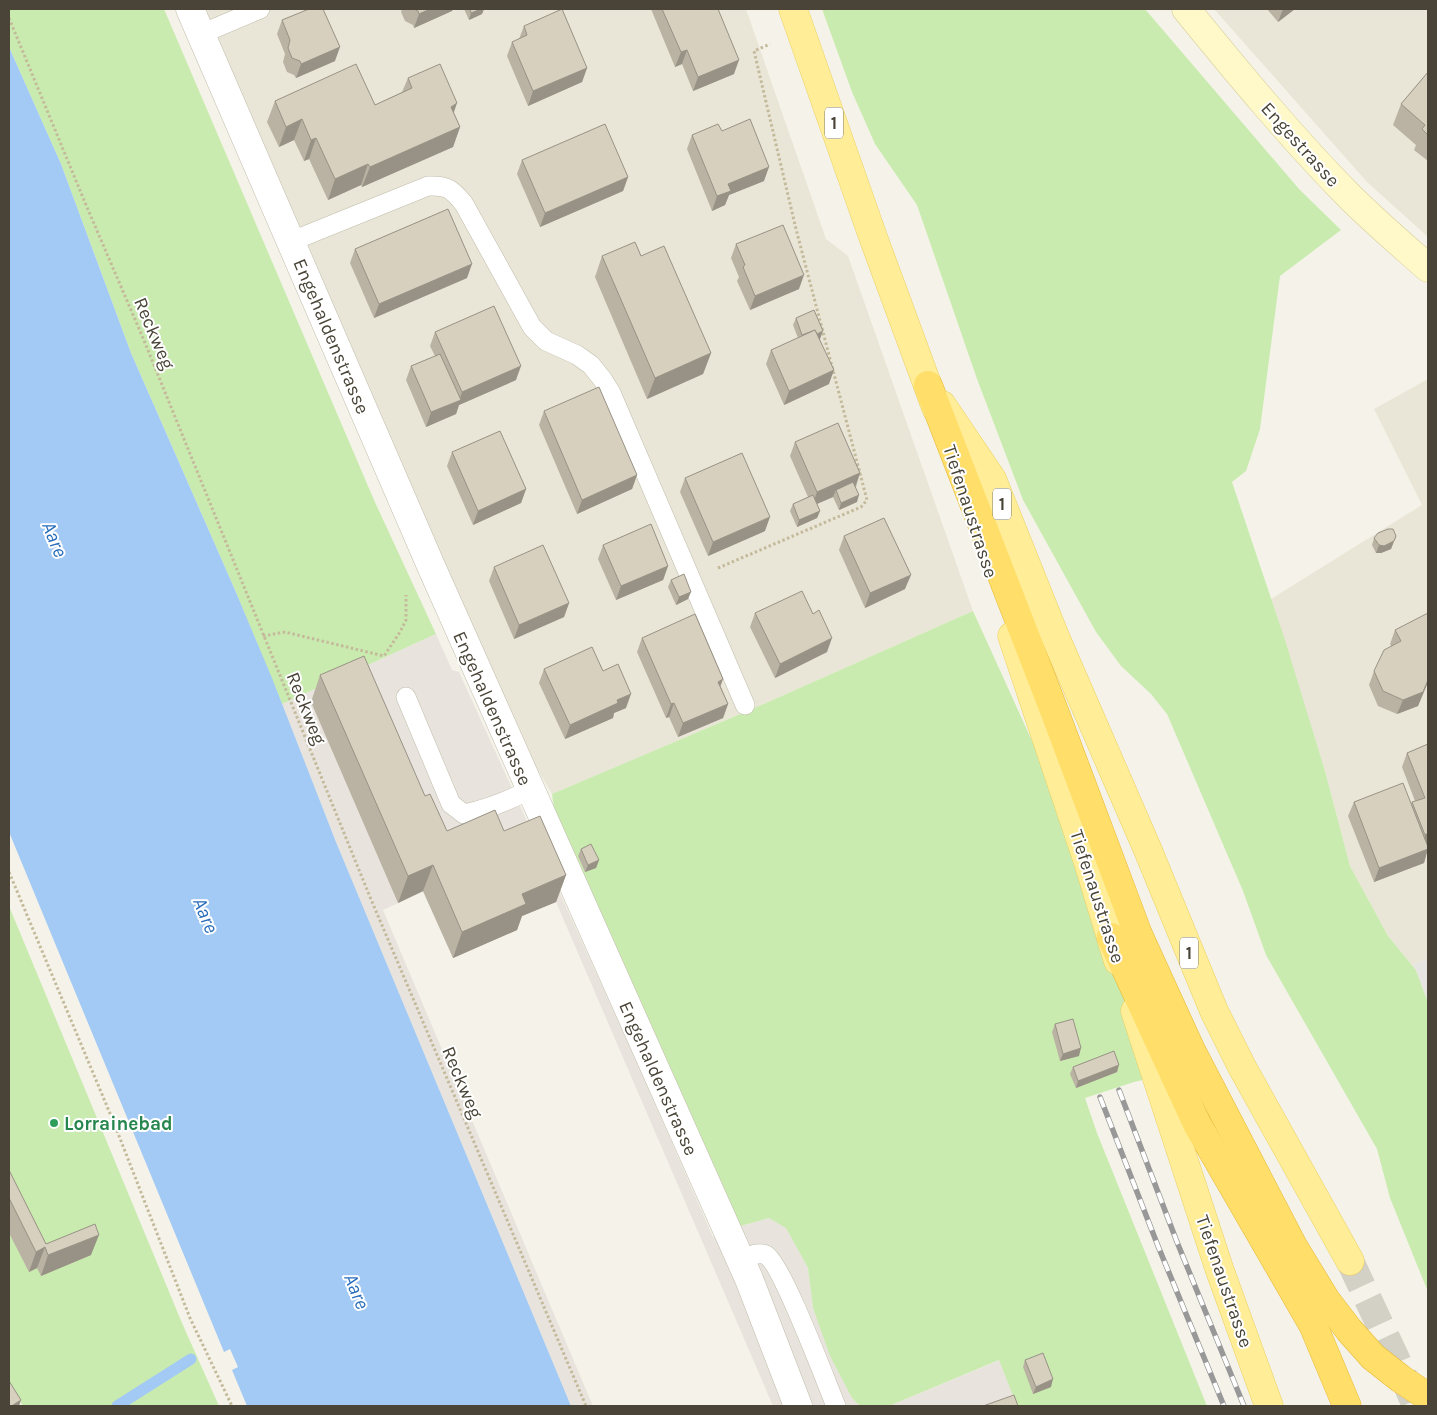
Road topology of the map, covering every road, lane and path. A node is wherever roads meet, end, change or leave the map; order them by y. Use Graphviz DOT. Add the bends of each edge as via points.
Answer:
graph roads {
  1 [pos="190,9"];
  2 [pos="260,9"];
  3 [pos="1186,9"];
  4 [pos="9,18"];
  5 [pos="797,19"];
  6 [pos="200,34"];
  7 [pos="292,241"];
  8 [pos="1428,268"];
  9 [pos="928,385"];
  10 [pos="711,572"];
  11 [pos="405,589"];
  12 [pos="263,636"];
  13 [pos="406,697"];
  14 [pos="745,705"];
  15 [pos="529,790"];
  16 [pos="9,872"];
  17 [pos="1111,937"];
  18 [pos="740,1260"];
  19 [pos="1350,1261"];
  20 [pos="1428,1397"];
  21 [pos="232,1406"];
  22 [pos="586,1406"];
  23 [pos="798,1406"];
  24 [pos="836,1406"];
  25 [pos="1269,1406"];
  26 [pos="1347,1406"];
  1 -- 6 [label="street, Engehaldenstrasse"];
  2 -- 6 [label="lane"];
  3 -- 8 [label="street, Engestrasse" via="1311,156 1381,227"];
  4 -- 12 [label="path, Reckweg"];
  5 -- 9 [label="main road, Tiefenaustrasse / 1"];
  5 -- 10 [label="path" via="754,51 796,229 867,500 861,507"];
  6 -- 7 [label="street, Engehaldenstrasse"];
  7 -- 14 [label="lane" via="428,186 442,185 457,195 532,327 546,341 591,365 611,393"];
  7 -- 15 [label="street, Engehaldenstrasse"];
  9 -- 17 [label="main road, Tiefenaustrasse / 1"];
  9 -- 19 [label="main road, Tiefenaustrasse / 1" via="992,479 1054,634 1214,1010"];
  9 -- 20 [label="highway" via="1138,934 1191,1050 1293,1246 1326,1300 1374,1357"];
  11 -- 12 [label="path" via="406,620 384,656 285,632"];
  12 -- 22 [label="path, Reckweg" via="373,906"];
  13 -- 15 [label="lane" via="450,804 464,814 480,811"];
  15 -- 18 [label="street, Engehaldenstrasse"];
  16 -- 21 [label="path" via="114,1123 190,1318"];
  17 -- 25 [label="main road, Tiefenaustrasse / 1" via="1219,1268"];
  17 -- 26 [label="highway" via="1197,1124 1313,1325"];
  18 -- 23 [label="street, Engehaldenstrasse"];
  18 -- 24 [label="lane" via="756,1253 766,1255 774,1263"];
}
